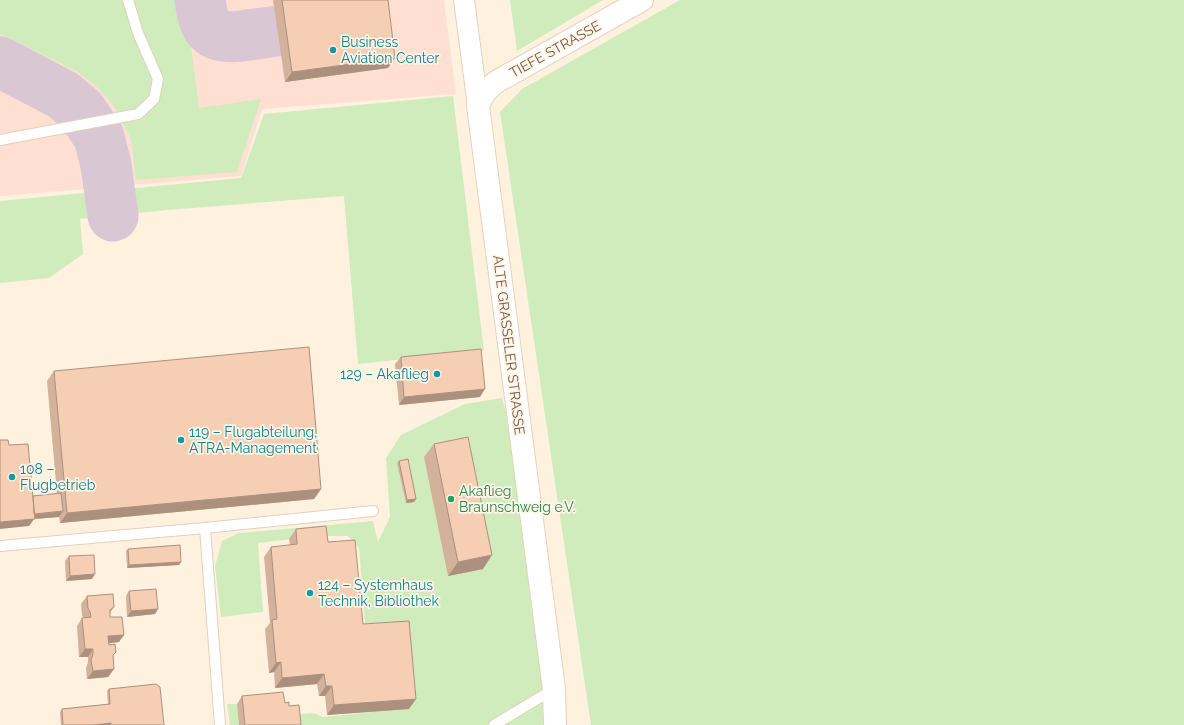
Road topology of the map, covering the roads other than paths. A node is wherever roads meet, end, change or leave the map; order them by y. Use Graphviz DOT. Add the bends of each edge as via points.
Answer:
graph roads {
  1 [pos="128,0"];
  2 [pos="464,0"];
  3 [pos="642,0"];
  4 [pos="478,106"];
  5 [pos="0,140"];
  6 [pos="374,511"];
  7 [pos="205,528"];
  8 [pos="0,546"];
  9 [pos="554,690"];
  10 [pos="220,725"];
  11 [pos="494,725"];
  12 [pos="555,725"];
  13 [pos="564,725"];
  1 -- 5 [label="lane" via="138,33 158,79 154,99 138,114"];
  2 -- 4 [label="street, ALTE GRASSELER STRASSE"];
  3 -- 4 [label="main road, TIEFE STRASSE" via="496,82 487,89"];
  4 -- 9 [label="main road, ALTE GRASSELER STRASSE"];
  6 -- 7 [label="lane"];
  7 -- 8 [label="lane"];
  7 -- 10 [label="lane"];
  9 -- 11 [label="lane"];
  9 -- 12 [label="main road, ALTE GRASSELER STRASSE"];
  9 -- 13 [label="main road, ALTE GRASSELER STRASSE"];
}
